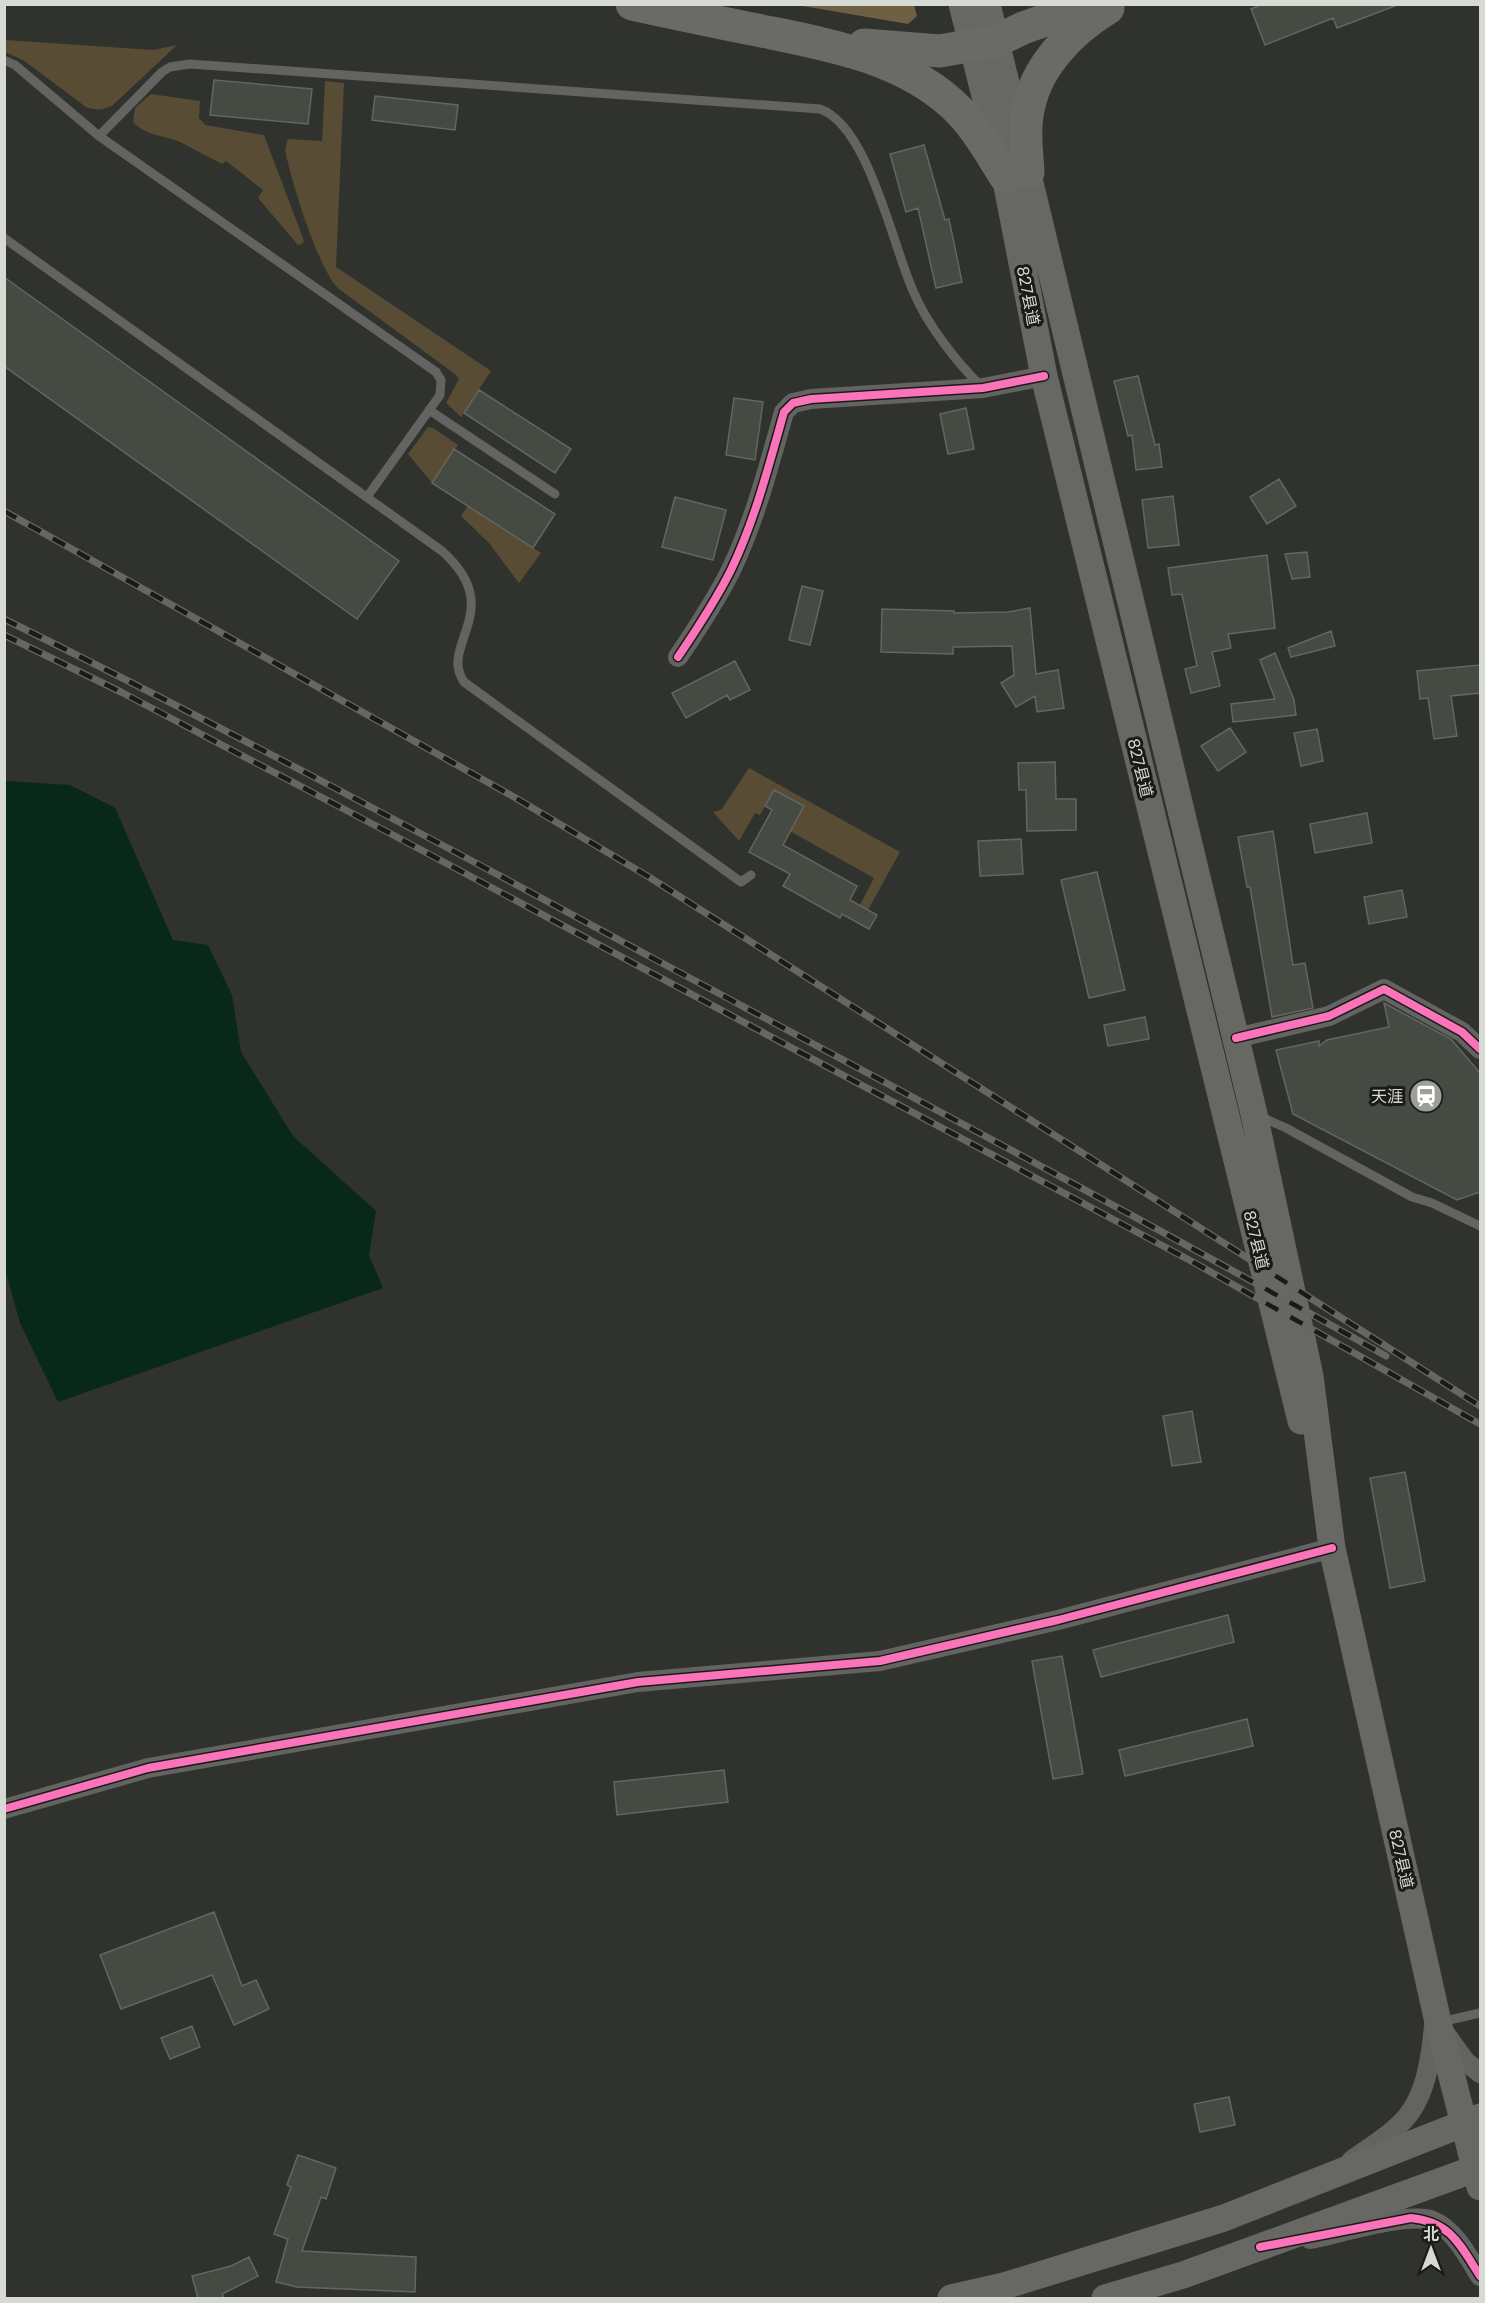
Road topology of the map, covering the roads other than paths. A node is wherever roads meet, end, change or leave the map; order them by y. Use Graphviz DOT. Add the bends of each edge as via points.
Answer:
graph roads {
  1 [pos="632,4"];
  2 [pos="962,4"];
  3 [pos="987,4"];
  4 [pos="1091,4"];
  5 [pos="1114,4"];
  6 [pos="799,39"];
  7 [pos="984,43"];
  8 [pos="4,60"];
  9 [pos="99,136"];
  10 [pos="1017,174"];
  11 [pos="4,238"];
  12 [pos="1044,376"];
  13 [pos="983,387"];
  14 [pos="429,410"];
  15 [pos="555,494"];
  16 [pos="367,497"];
  17 [pos="678,657"];
  18 [pos="751,875"];
  19 [pos="1236,1038"];
  20 [pos="1480,1049"];
  21 [pos="1254,1114"];
  22 [pos="1480,1226"];
  23 [pos="1330,1539"];
  24 [pos="4,1809"];
  25 [pos="1480,2013"];
  26 [pos="1436,2016"];
  27 [pos="1480,2073"];
  28 [pos="1473,2120"];
  29 [pos="1333,2174"];
  30 [pos="1479,2174"];
  31 [pos="1260,2247"];
  32 [pos="1480,2276"];
  33 [pos="951,2298"];
  34 [pos="1105,2298"];
  1 -- 6 [label="highway"];
  2 -- 7 [label="main road, 827县道"];
  3 -- 7 [label="main road, 827县道"];
  4 -- 7 [label="highway"];
  5 -- 10 [label="highway" via="1060,47 1037,79"];
  6 -- 7 [label="highway" via="940,51"];
  6 -- 10 [label="highway" via="875,58 936,91 960,111"];
  7 -- 10 [label="main road, 827县道"];
  8 -- 9 [label="lane"];
  9 -- 13 [label="lane" via="162,72 190,64 820,109 836,116 856,144 894,231 917,301 966,371"];
  9 -- 14 [label="lane" via="436,372 442,387"];
  10 -- 12 [label="main road, 827县道"];
  10 -- 19 [label="main road, 827县道"];
  11 -- 16 [label="lane"];
  12 -- 13 [label="street"];
  12 -- 23 [label="main road, 827县道"];
  13 -- 17 [label="street" via="794,403 784,412 765,480 732,568"];
  14 -- 15 [label="lane"];
  14 -- 16 [label="lane"];
  16 -- 18 [label="lane" via="442,551 458,565 469,585 472,606 457,663 464,682 741,882"];
  19 -- 20 [label="street" via="1329,1016 1384,989 1462,1032"];
  19 -- 21 [label="main road, 827县道"];
  21 -- 22 [label="lane" via="1412,1197"];
  21 -- 23 [label="main road, 827县道" via="1310,1376"];
  23 -- 24 [label="street" via="1058,1620 880,1661 638,1682 148,1768"];
  23 -- 26 [label="main road, 827县道"];
  25 -- 26 [label="lane"];
  26 -- 27 [label="street" via="1466,2061"];
  26 -- 28 [label="main road, 827县道"];
  26 -- 29 [label="street" via="1431,2057 1419,2099 1401,2124"];
  28 -- 29 [label="main road"];
  28 -- 30 [label="main road, 827县道"];
  29 -- 33 [label="main road" via="1224,2218 1004,2286"];
  30 -- 31 [label="main road"];
  31 -- 32 [label="street" via="1411,2218 1432,2220 1450,2233"];
  31 -- 34 [label="main road"];
}
